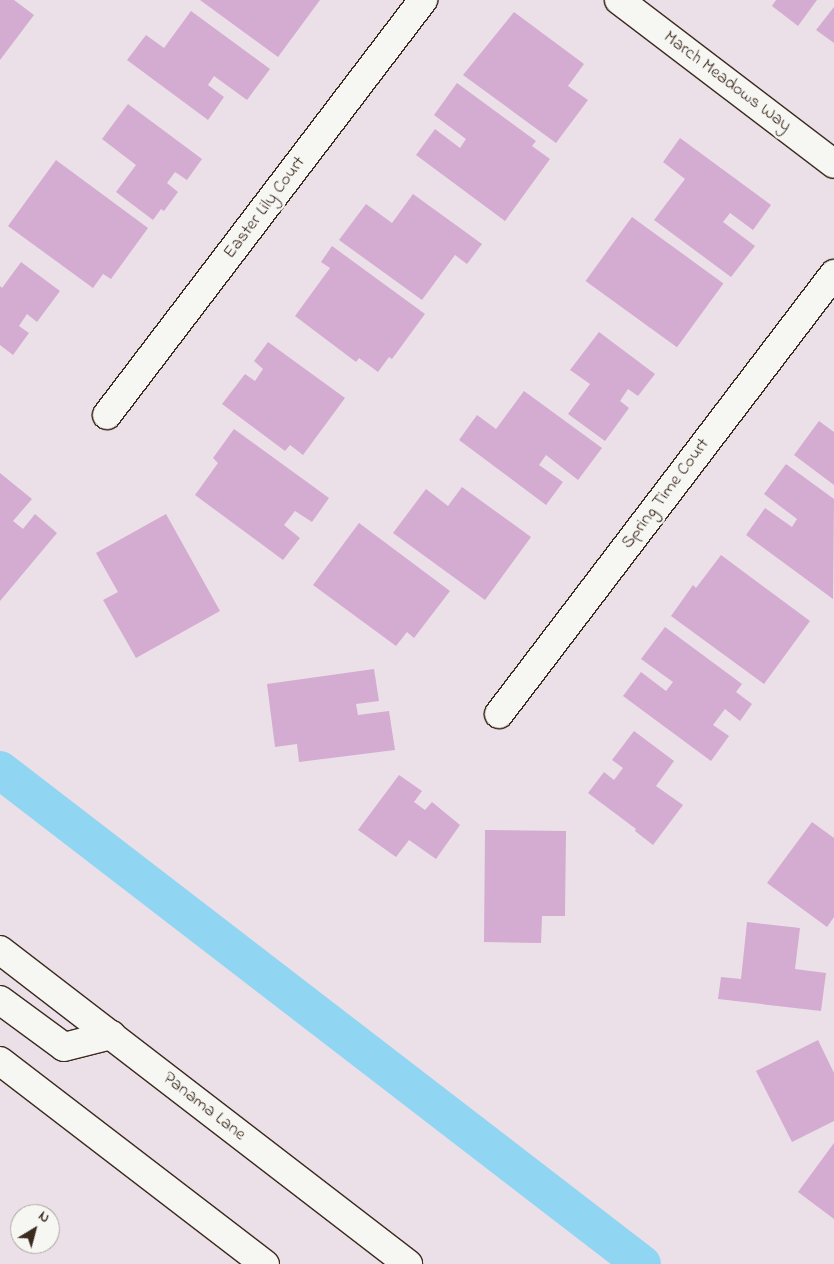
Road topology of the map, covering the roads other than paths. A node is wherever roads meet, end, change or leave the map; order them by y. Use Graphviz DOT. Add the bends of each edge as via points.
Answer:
graph roads {
  1 [pos="423,0"];
  2 [pos="619,0"];
  3 [pos="834,164"];
  4 [pos="834,274"];
  5 [pos="106,415"];
  6 [pos="499,714"];
  7 [pos="0,950"];
  8 [pos="0,1000"];
  9 [pos="111,1036"];
  10 [pos="0,1061"];
  11 [pos="264,1264"];
  12 [pos="408,1264"];
  1 -- 5 [label="street, Easter Lily Court"];
  2 -- 3 [label="street, March Meadows Way"];
  4 -- 6 [label="street, Spring Time Court"];
  7 -- 9 [label="street, Panama Lane"];
  8 -- 9 [label="street" via="64,1046"];
  9 -- 12 [label="street, Panama Lane"];
  10 -- 11 [label="street"];
}
